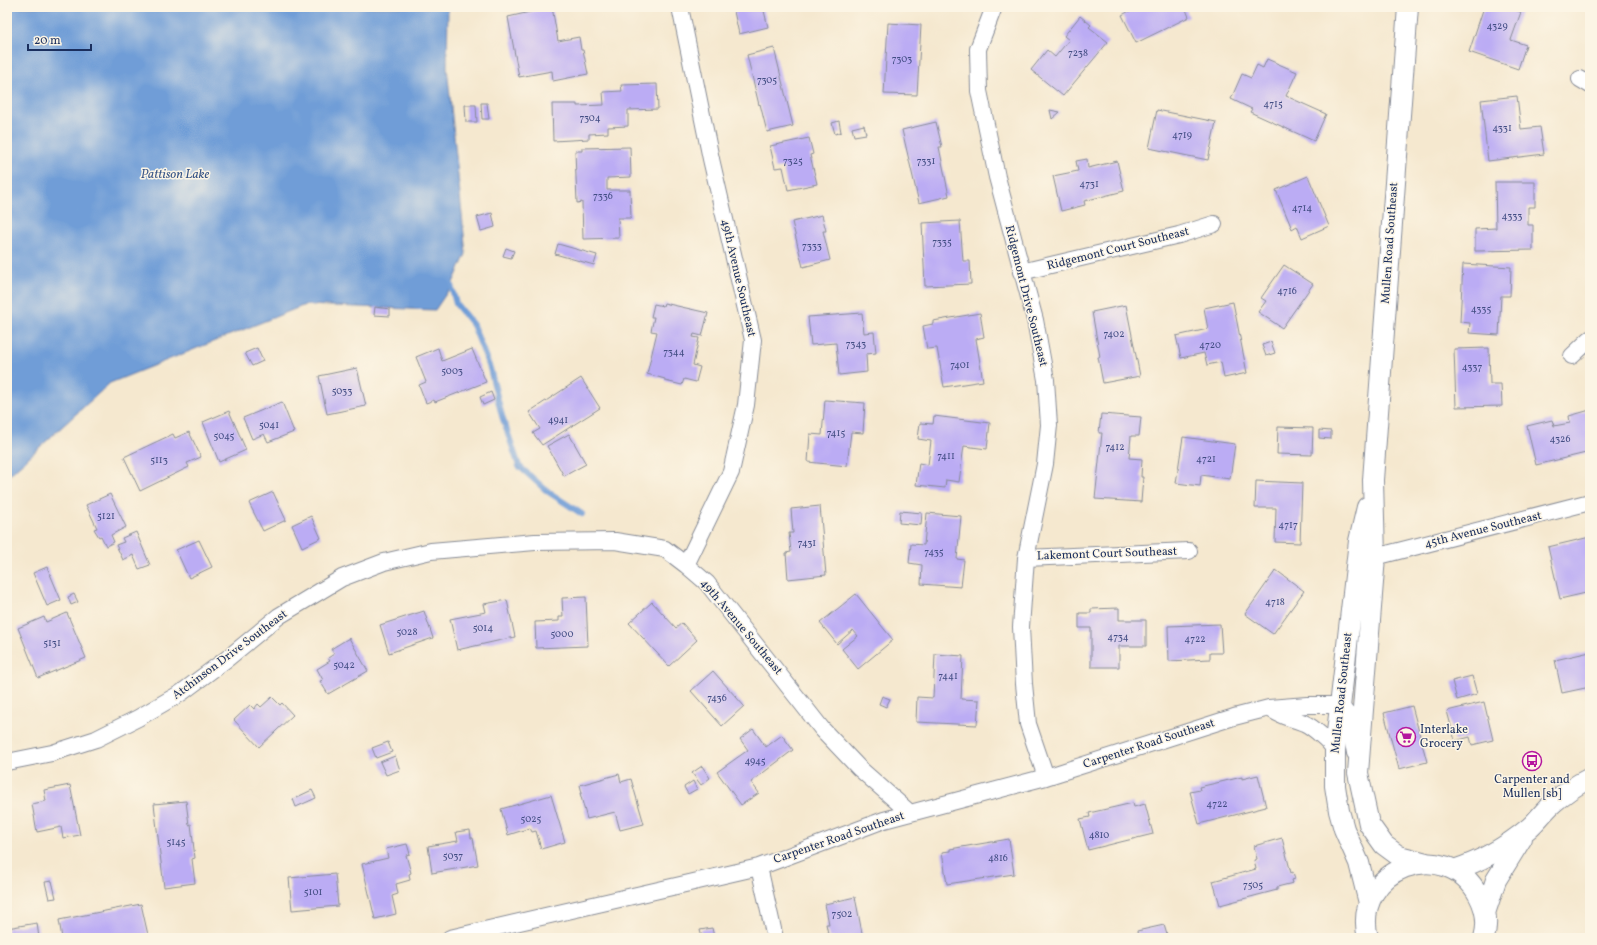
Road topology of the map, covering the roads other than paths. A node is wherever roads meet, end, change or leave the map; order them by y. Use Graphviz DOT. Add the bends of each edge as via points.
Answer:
graph roads {
  1 [pos="680,7"];
  2 [pos="994,7"];
  3 [pos="1408,7"];
  4 [pos="1214,224"];
  5 [pos="1021,272"];
  6 [pos="1590,339"];
  7 [pos="1572,356"];
  8 [pos="1373,480"];
  9 [pos="1590,502"];
  10 [pos="1189,551"];
  11 [pos="1375,557"];
  12 [pos="1026,558"];
  13 [pos="686,565"];
  14 [pos="1340,705"];
  15 [pos="1269,708"];
  16 [pos="1335,750"];
  17 [pos="7,762"];
  18 [pos="1358,773"];
  19 [pos="1046,777"];
  20 [pos="1590,778"];
  21 [pos="910,813"];
  22 [pos="1530,827"];
  23 [pos="1426,863"];
  24 [pos="759,867"];
  25 [pos="1454,870"];
  26 [pos="1369,903"];
  27 [pos="1485,913"];
  28 [pos="1365,935"];
  29 [pos="450,938"];
  30 [pos="775,938"];
  31 [pos="1484,938"];
  1 -- 13 [label="street, 49th Avenue Southeast" via="711,159 753,340 746,405 731,472"];
  2 -- 5 [label="street, Ridgemont Drive Southeast" via="978,49 980,91 997,177"];
  3 -- 8 [label="street, Mullen Road Southeast"];
  4 -- 5 [label="street, Ridgemont Court Southeast" via="1179,235"];
  5 -- 12 [label="street, Ridgemont Drive Southeast" via="1035,320 1046,380 1049,425 1045,464"];
  6 -- 7 [label="street"];
  8 -- 11 [label="street, Mullen Road Southeast"];
  8 -- 14 [label="street, Mullen Road Southeast" via="1359,541"];
  9 -- 11 [label="street, 45th Avenue Southeast"];
  10 -- 12 [label="street, Lakemont Court Southeast"];
  11 -- 18 [label="street, Mullen Road Southeast"];
  12 -- 19 [label="street, Ridgemont Drive Southeast" via="1021,627 1024,684 1028,724"];
  13 -- 17 [label="street, Atchinson Drive Southeast" via="665,549 615,541 535,542 468,548 431,552 384,562 342,578 279,616 181,693 138,718 96,739 52,753"];
  13 -- 21 [label="street, 49th Avenue Southeast" via="707,583 822,729 859,768"];
  14 -- 15 [label="street, Carpenter Road Southeast"];
  14 -- 16 [label="street, Mullen Road Southeast"];
  14 -- 18 [label="street" via="1348,715"];
  15 -- 16 [label="street" via="1280,716 1306,724"];
  15 -- 19 [label="street, Carpenter Road Southeast"];
  16 -- 26 [label="street, Mullen Road Southeast" via="1335,786 1339,811 1360,863"];
  18 -- 23 [label="street, Mullen Road Southeast" via="1369,824 1384,845 1399,856"];
  19 -- 21 [label="street, Carpenter Road Southeast"];
  20 -- 22 [label="street" via="1568,790"];
  21 -- 24 [label="street, Carpenter Road Southeast" via="884,820"];
  22 -- 25 [label="street" via="1509,844 1481,860"];
  22 -- 27 [label="street" via="1496,880"];
  23 -- 25 [label="street, Mullen Road Southeast"];
  23 -- 26 [label="street" via="1396,871 1380,884"];
  24 -- 29 [label="street, Carpenter Road Southeast"];
  24 -- 30 [label="street"];
  25 -- 27 [label="street" via="1466,878 1475,890"];
  26 -- 28 [label="street"];
  27 -- 31 [label="street"];
}
